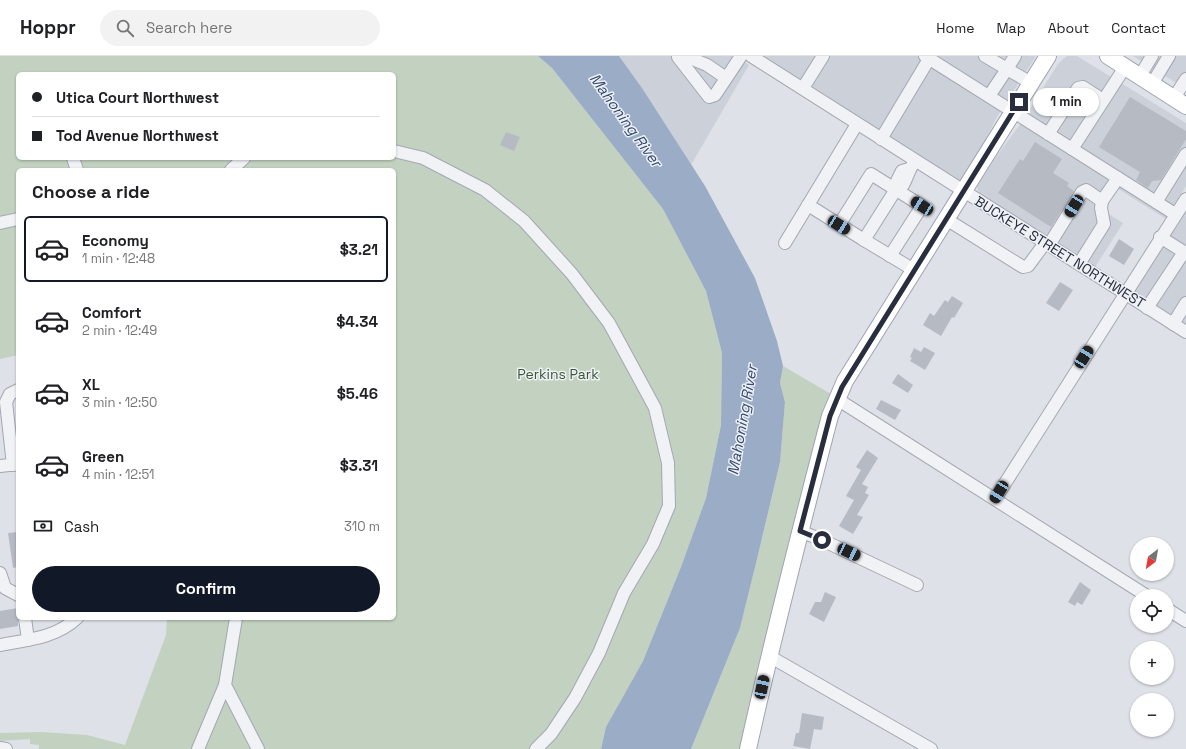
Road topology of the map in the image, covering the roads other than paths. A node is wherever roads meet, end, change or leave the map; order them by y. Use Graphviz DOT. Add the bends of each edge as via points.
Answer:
graph roads {
  1 [pos="680,56"];
  2 [pos="685,56"];
  3 [pos="741,56"];
  4 [pos="751,56"];
  5 [pos="823,56"];
  6 [pos="985,56"];
  7 [pos="1015,56"];
  8 [pos="1048,56"];
  9 [pos="1108,56"];
  10 [pos="1152,56"];
  11 [pos="1169,56"];
  12 [pos="927,57"];
  13 [pos="1125,67"];
  14 [pos="1007,69"];
  15 [pos="726,78"];
  16 [pos="1186,79"];
  17 [pos="1146,80"];
  18 [pos="1031,83"];
  19 [pos="802,88"];
  20 [pos="989,96"];
  21 [pos="1103,100"];
  22 [pos="1180,102"];
  23 [pos="1013,112"];
  24 [pos="857,124"];
  25 [pos="1048,134"];
  26 [pos="881,139"];
  27 [pos="1072,149"];
  28 [pos="396,151"];
  29 [pos="1186,154"];
  30 [pos="242,160"];
  31 [pos="912,165"];
  32 [pos="233,168"];
  33 [pos="1118,178"];
  34 [pos="897,188"];
  35 [pos="963,191"];
  36 [pos="1186,198"];
  37 [pos="1102,201"];
  38 [pos="1156,202"];
  39 [pos="808,205"];
  40 [pos="1175,214"];
  41 [pos="16,219"];
  42 [pos="946,219"];
  43 [pos="0,223"];
  44 [pos="839,225"];
  45 [pos="1160,237"];
  46 [pos="864,240"];
  47 [pos="785,243"];
  48 [pos="1047,244"];
  49 [pos="890,256"];
  50 [pos="1079,264"];
  51 [pos="914,270"];
  52 [pos="1124,293"];
  53 [pos="1186,303"];
  54 [pos="1147,308"];
  55 [pos="1173,324"];
  56 [pos="1186,332"];
  57 [pos="16,391"];
  58 [pos="837,399"];
  59 [pos="3,413"];
  60 [pos="16,464"];
  61 [pos="0,466"];
  62 [pos="995,499"];
  63 [pos="800,531"];
  64 [pos="0,573"];
  65 [pos="917,585"];
  66 [pos="1136,589"];
  67 [pos="16,593"];
  68 [pos="1174,613"];
  69 [pos="25,620"];
  70 [pos="74,620"];
  71 [pos="236,620"];
  72 [pos="1186,621"];
  73 [pos="28,640"];
  74 [pos="0,645"];
  75 [pos="769,656"];
  76 [pos="225,685"];
  77 [pos="0,748"];
  78 [pos="6,749"];
  79 [pos="198,749"];
  80 [pos="258,749"];
  81 [pos="536,749"];
  82 [pos="748,749"];
  83 [pos="931,749"];
  1 -- 15 [label="street" via="678,57 709,97 715,95"];
  2 -- 15 [label="street" via="707,65"];
  3 -- 15 [label="street"];
  4 -- 19 [label="street, BUCKEYE STREET NORTHWEST"];
  5 -- 19 [label="street"];
  6 -- 14 [label="street"];
  7 -- 14 [label="street"];
  8 -- 18 [label="main road"];
  9 -- 13 [label="main road"];
  10 -- 17 [label="street"];
  11 -- 17 [label="street"];
  12 -- 20 [label="street"];
  12 -- 26 [label="street"];
  13 -- 17 [label="main road"];
  13 -- 21 [label="street"];
  14 -- 18 [label="street"];
  14 -- 20 [label="street"];
  16 -- 22 [label="street"];
  17 -- 22 [label="main road"];
  18 -- 23 [label="main road"];
  19 -- 24 [label="street, BUCKEYE STREET NORTHWEST"];
  20 -- 23 [label="street"];
  21 -- 25 [label="street" via="1083,87 1078,88"];
  21 -- 27 [label="street"];
  23 -- 25 [label="street"];
  23 -- 35 [label="main road"];
  24 -- 26 [label="street, BUCKEYE STREET NORTHWEST"];
  24 -- 39 [label="street"];
  25 -- 27 [label="street"];
  26 -- 31 [label="street, BUCKEYE STREET NORTHWEST"];
  27 -- 33 [label="street"];
  28 -- 81 [label="street" via="423,158 485,190 524,221 572,274 609,322 655,408 668,462 668,506 653,544 624,593 599,654 575,698 551,734"];
  29 -- 38 [label="street"];
  30 -- 32 [label="street"];
  31 -- 34 [label="street" via="902,171"];
  31 -- 35 [label="street, BUCKEYE STREET NORTHWEST"];
  33 -- 37 [label="street"];
  33 -- 38 [label="street"];
  34 -- 44 [label="street" via="871,174"];
  34 -- 46 [label="street"];
  34 -- 49 [label="street" via="922,206"];
  35 -- 42 [label="main road"];
  35 -- 48 [label="street, BUCKEYE STREET NORTHWEST"];
  36 -- 40 [label="street"];
  37 -- 48 [label="street" via="1086,190 1082,192"];
  37 -- 50 [label="street" via="1104,224"];
  38 -- 40 [label="street"];
  39 -- 44 [label="street"];
  39 -- 47 [label="street"];
  40 -- 45 [label="street"];
  41 -- 43 [label="street"];
  42 -- 48 [label="street" via="1023,267 1028,266"];
  42 -- 51 [label="main road"];
  44 -- 46 [label="street"];
  45 -- 52 [label="street"];
  45 -- 54 [label="street" via="1184,252"];
  46 -- 49 [label="street"];
  48 -- 50 [label="street, BUCKEYE STREET NORTHWEST"];
  49 -- 51 [label="street"];
  50 -- 52 [label="street, BUCKEYE STREET NORTHWEST"];
  51 -- 58 [label="main road" via="845,381"];
  52 -- 54 [label="street, BUCKEYE STREET NORTHWEST"];
  52 -- 62 [label="street"];
  53 -- 55 [label="street"];
  54 -- 55 [label="street, BUCKEYE STREET NORTHWEST"];
  55 -- 56 [label="street, BUCKEYE STREET NORTHWEST"];
  57 -- 59 [label="street" via="10,394"];
  58 -- 62 [label="street"];
  58 -- 63 [label="main road" via="830,416"];
  59 -- 60 [label="street"];
  60 -- 61 [label="street"];
  62 -- 66 [label="street"];
  63 -- 65 [label="street"];
  63 -- 75 [label="main road"];
  64 -- 67 [label="street" via="5,588"];
  68 -- 72 [label="street"];
  69 -- 73 [label="street"];
  70 -- 73 [label="street" via="51,635"];
  71 -- 76 [label="street"];
  73 -- 74 [label="street"];
  75 -- 82 [label="main road"];
  75 -- 83 [label="street"];
  76 -- 79 [label="street"];
  76 -- 80 [label="street"];
  77 -- 78 [label="street"];
}
